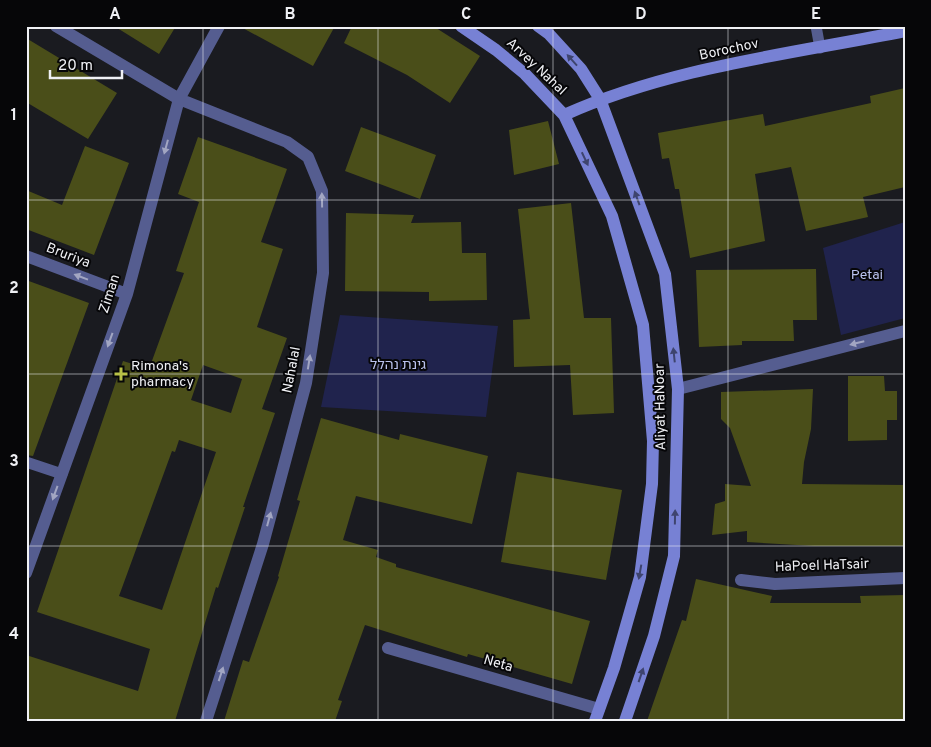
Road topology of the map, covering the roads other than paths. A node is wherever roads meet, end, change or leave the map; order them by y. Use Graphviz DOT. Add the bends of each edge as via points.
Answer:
graph roads {
  1 [pos="56,26"];
  2 [pos="219,26"];
  3 [pos="461,26"];
  4 [pos="538,26"];
  5 [pos="816,26"];
  6 [pos="905,31"];
  7 [pos="820,48"];
  8 [pos="178,99"];
  9 [pos="600,99"];
  10 [pos="564,115"];
  11 [pos="26,256"];
  12 [pos="127,294"];
  13 [pos="905,331"];
  14 [pos="678,388"];
  15 [pos="26,462"];
  16 [pos="62,474"];
  17 [pos="26,573"];
  18 [pos="905,578"];
  19 [pos="741,580"];
  20 [pos="388,648"];
  21 [pos="597,715"];
  22 [pos="206,721"];
  23 [pos="625,721"];
  1 -- 8 [label="street, Nahalal"];
  2 -- 8 [label="street, Ziman"];
  3 -- 10 [label="street, Arvey Nahal" via="525,74"];
  9 -- 4 [label="street, Arvey Nahal, one-way" via="581,69"];
  5 -- 7 [label="lane"];
  6 -- 7 [label="street, Borochov"];
  7 -- 9 [label="street, Borochov" via="724,65"];
  8 -- 12 [label="street, Ziman, one-way"];
  22 -- 8 [label="street, Nahalal, one-way" via="263,544 306,383 323,273 322,191 308,157 287,142"];
  9 -- 10 [label="street, Borochov"];
  14 -- 9 [label="street, Aliyat HaNoar, one-way" via="665,274"];
  10 -- 21 [label="street, Aliyat HaNoar, one-way" via="612,216 643,325 653,441 652,484 640,577"];
  12 -- 11 [label="street, Bruriya, one-way"];
  12 -- 16 [label="street, Ziman, one-way"];
  13 -- 14 [label="street, one-way"];
  23 -- 14 [label="street, Aliyat HaNoar, one-way" via="654,636 674,556"];
  15 -- 16 [label="lane"];
  16 -- 17 [label="street, Ziman, one-way"];
  18 -- 19 [label="street, HaPoel HaTsair" via="775,584"];
  20 -- 21 [label="street, Neta"];
}
